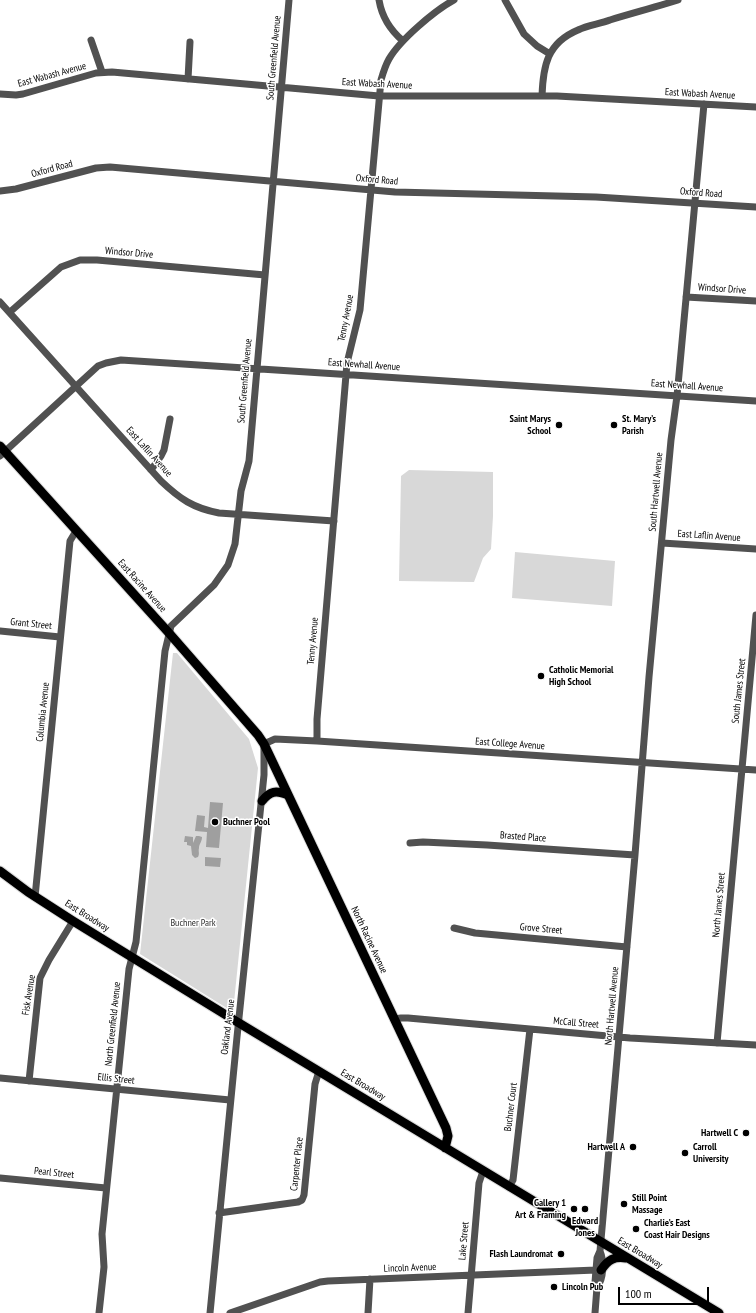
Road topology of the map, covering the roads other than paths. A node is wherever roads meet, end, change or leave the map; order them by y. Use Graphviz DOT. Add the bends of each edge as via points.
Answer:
graph roads {
  1 [pos="289,0"];
  2 [pos="379,0"];
  3 [pos="454,0"];
  4 [pos="505,0"];
  5 [pos="678,0"];
  6 [pos="92,40"];
  7 [pos="190,42"];
  8 [pos="404,42"];
  9 [pos="550,54"];
  10 [pos="102,72"];
  11 [pos="188,79"];
  12 [pos="282,87"];
  13 [pos="0,94"];
  14 [pos="379,96"];
  15 [pos="542,96"];
  16 [pos="704,104"];
  17 [pos="756,107"];
  18 [pos="274,182"];
  19 [pos="371,190"];
  20 [pos="0,191"];
  21 [pos="695,203"];
  22 [pos="756,207"];
  23 [pos="265,275"];
  24 [pos="686,296"];
  25 [pos="756,301"];
  26 [pos="0,302"];
  27 [pos="10,312"];
  28 [pos="256,368"];
  29 [pos="346,374"];
  30 [pos="75,386"];
  31 [pos="677,396"];
  32 [pos="756,401"];
  33 [pos="170,419"];
  34 [pos="2,451"];
  35 [pos="151,470"];
  36 [pos="238,515"];
  37 [pos="334,521"];
  38 [pos="76,531"];
  39 [pos="662,543"];
  40 [pos="756,549"];
  41 [pos="756,615"];
  42 [pos="0,631"];
  43 [pos="170,633"];
  44 [pos="60,637"];
  45 [pos="156,739"];
  46 [pos="317,741"];
  47 [pos="264,744"];
  48 [pos="642,763"];
  49 [pos="742,768"];
  50 [pos="756,770"];
  51 [pos="288,795"];
  52 [pos="262,801"];
  53 [pos="410,843"];
  54 [pos="635,855"];
  55 [pos="0,871"];
  56 [pos="35,897"];
  57 [pos="73,921"];
  58 [pos="454,928"];
  59 [pos="627,947"];
  60 [pos="132,957"];
  61 [pos="394,1019"];
  62 [pos="239,1023"];
  63 [pos="530,1029"];
  64 [pos="619,1037"];
  65 [pos="717,1043"];
  66 [pos="756,1045"];
  67 [pos="319,1071"];
  68 [pos="0,1078"];
  69 [pos="29,1080"];
  70 [pos="116,1090"];
  71 [pos="230,1100"];
  72 [pos="445,1148"];
  73 [pos="483,1171"];
  74 [pos="0,1178"];
  75 [pos="509,1187"];
  76 [pos="106,1188"];
  77 [pos="219,1213"];
  78 [pos="600,1246"];
  79 [pos="628,1258"];
  80 [pos="599,1270"];
  81 [pos="472,1276"];
  82 [pos="370,1279"];
  83 [pos="99,1313"];
  84 [pos="210,1313"];
  85 [pos="230,1313"];
  86 [pos="368,1313"];
  87 [pos="468,1313"];
  88 [pos="595,1313"];
  89 [pos="719,1313"];
  1 -- 12 [label="street, South Greenfield Avenue"];
  2 -- 8 [label="street" via="386,23"];
  3 -- 8 [label="street, Tenny Avenue" via="426,19"];
  4 -- 9 [label="street" via="524,34"];
  5 -- 9 [label="street" via="578,29 563,38"];
  6 -- 10 [label="street"];
  7 -- 11 [label="street"];
  8 -- 14 [label="street, Tenny Avenue" via="389,58 381,80"];
  9 -- 15 [label="street" via="545,64"];
  10 -- 11 [label="street, East Wabash Avenue"];
  10 -- 13 [label="street, East Wabash Avenue" via="23,94"];
  11 -- 12 [label="street, East Wabash Avenue"];
  12 -- 14 [label="street, East Wabash Avenue"];
  12 -- 18 [label="street, South Greenfield Avenue"];
  14 -- 15 [label="street, East Wabash Avenue"];
  14 -- 19 [label="street, Tenny Avenue"];
  15 -- 16 [label="street, East Wabash Avenue"];
  16 -- 17 [label="street, East Wabash Avenue"];
  16 -- 21 [label="street, South Hartwell Avenue"];
  18 -- 19 [label="street, Oxford Road"];
  18 -- 20 [label="street, Oxford Road" via="102,167"];
  18 -- 23 [label="street, South Greenfield Avenue"];
  19 -- 21 [label="street, Oxford Road" via="596,197"];
  19 -- 29 [label="street, Tenny Avenue" via="360,310"];
  21 -- 22 [label="street, Oxford Road"];
  21 -- 24 [label="street, South Hartwell Avenue"];
  23 -- 27 [label="street, Windsor Drive" via="80,260 62,267"];
  23 -- 28 [label="street, South Greenfield Avenue"];
  24 -- 25 [label="street, Windsor Drive"];
  24 -- 31 [label="street, South Hartwell Avenue"];
  26 -- 27 [label="street, East Laflin Avenue"];
  27 -- 30 [label="street, East Laflin Avenue"];
  28 -- 29 [label="street, East Newhall Avenue"];
  28 -- 30 [label="street, East Newhall Avenue" via="121,360 98,366"];
  28 -- 36 [label="street, South Greenfield Avenue" via="249,462"];
  29 -- 31 [label="street, East Newhall Avenue"];
  29 -- 37 [label="street, Tenny Avenue"];
  30 -- 34 [label="street, East Newhall Avenue"];
  30 -- 35 [label="street, East Laflin Avenue"];
  31 -- 32 [label="street, East Newhall Avenue"];
  31 -- 39 [label="street, South Hartwell Avenue"];
  33 -- 35 [label="street" via="164,450"];
  34 -- 38 [label="main road, East Racine Avenue"];
  35 -- 36 [label="street, East Laflin Avenue" via="173,492 194,506"];
  36 -- 37 [label="street, East Laflin Avenue"];
  36 -- 43 [label="street, South Greenfield Avenue" via="235,544 224,572 171,626"];
  37 -- 46 [label="street, Tenny Avenue"];
  38 -- 43 [label="main road, East Racine Avenue"];
  38 -- 44 [label="street, Columbia Avenue" via="70,542"];
  39 -- 40 [label="street, East Laflin Avenue"];
  39 -- 48 [label="street, South Hartwell Avenue"];
  41 -- 49 [label="street, South James Street"];
  42 -- 44 [label="street, Grant Street"];
  43 -- 45 [label="street, South Greenfield Avenue" via="165,651"];
  43 -- 47 [label="main road, East Racine Avenue"];
  44 -- 56 [label="street, Columbia Avenue"];
  45 -- 60 [label="street, North Greenfield Avenue" via="136,942"];
  46 -- 47 [label="street, East College Avenue" via="275,739"];
  46 -- 48 [label="street, East College Avenue"];
  47 -- 51 [label="main road, North Racine Avenue"];
  47 -- 52 [label="street, Oakland Avenue"];
  48 -- 49 [label="street, East College Avenue"];
  48 -- 54 [label="street, North Hartwell Avenue"];
  49 -- 50 [label="street, East College Avenue"];
  49 -- 65 [label="street, North James Street"];
  51 -- 52 [label="main road" via="271,793"];
  51 -- 61 [label="main road, North Racine Avenue"];
  52 -- 62 [label="street, Oakland Avenue"];
  53 -- 54 [label="street, Brasted Place" via="487,845"];
  54 -- 59 [label="street, North Hartwell Avenue"];
  55 -- 56 [label="main road, East Broadway"];
  56 -- 57 [label="main road, East Broadway"];
  57 -- 60 [label="main road, East Broadway"];
  57 -- 69 [label="street, Fisk Avenue" via="40,978"];
  58 -- 59 [label="street, Grove Street" via="475,933"];
  59 -- 64 [label="street, North Hartwell Avenue"];
  60 -- 62 [label="main road, East Broadway"];
  60 -- 70 [label="street, North Greenfield Avenue"];
  61 -- 63 [label="street, McCall Street" via="408,1018"];
  61 -- 72 [label="main road, North Racine Avenue" via="446,1128 448,1136"];
  62 -- 67 [label="main road, East Broadway"];
  62 -- 71 [label="street, Oakland Avenue"];
  63 -- 64 [label="street, McCall Street"];
  63 -- 75 [label="street, Buchner Court" via="513,1178"];
  64 -- 65 [label="street, McCall Street"];
  64 -- 78 [label="street, North Hartwell Avenue"];
  65 -- 66 [label="street, McCall Street"];
  67 -- 72 [label="main road, East Broadway"];
  67 -- 77 [label="street, Carpenter Place" via="315,1084 302,1200"];
  68 -- 69 [label="street, Ellis Street"];
  69 -- 70 [label="street, Ellis Street"];
  70 -- 71 [label="street, Ellis Street"];
  70 -- 76 [label="street, North Greenfield Avenue"];
  71 -- 77 [label="street, Oakland Avenue"];
  72 -- 73 [label="main road, East Broadway"];
  73 -- 75 [label="main road, East Broadway"];
  73 -- 81 [label="street, Lake Street" via="479,1183"];
  74 -- 76 [label="street, Pearl Street"];
  75 -- 78 [label="main road, East Broadway"];
  76 -- 83 [label="street, North Greenfield Avenue" via="102,1234 104,1267"];
  77 -- 84 [label="street, Oakland Avenue"];
  78 -- 79 [label="main road, East Broadway"];
  78 -- 80 [label="street, North Hartwell Avenue" via="602,1258"];
  79 -- 80 [label="main road" via="613,1258"];
  79 -- 89 [label="main road, East Broadway"];
  80 -- 81 [label="street, Lincoln Avenue"];
  80 -- 88 [label="street, North Hartwell Avenue" via="600,1283 597,1288"];
  81 -- 82 [label="street, Lincoln Avenue"];
  81 -- 87 [label="street, Lake Street"];
  82 -- 85 [label="street, Lincoln Avenue" via="320,1282"];
  82 -- 86 [label="street"];
}
